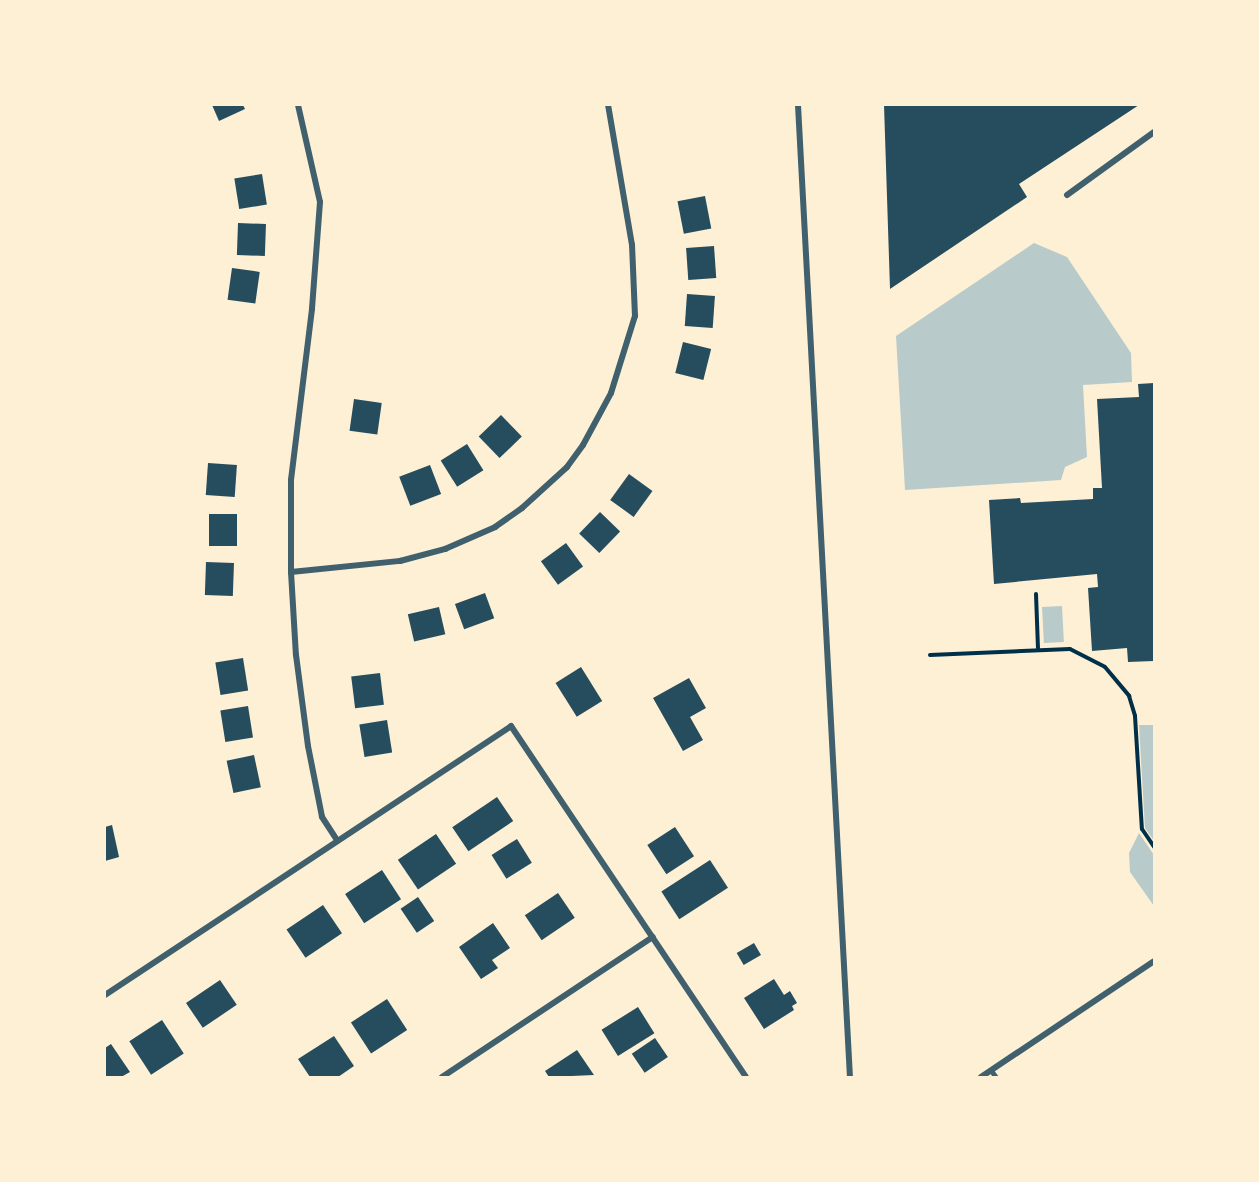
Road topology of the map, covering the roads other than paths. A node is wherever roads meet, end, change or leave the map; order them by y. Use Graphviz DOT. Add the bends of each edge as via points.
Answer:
graph roads {
  1 [pos="298,105"];
  2 [pos="608,105"];
  3 [pos="798,105"];
  4 [pos="1154,132"];
  5 [pos="1067,195"];
  6 [pos="291,572"];
  7 [pos="337,840"];
  8 [pos="653,937"];
  9 [pos="1154,961"];
  10 [pos="105,995"];
  11 [pos="991,1070"];
  12 [pos="442,1077"];
  13 [pos="746,1077"];
  14 [pos="850,1077"];
  15 [pos="981,1077"];
  16 [pos="996,1077"];
  1 -- 6 [label="street" via="320,202 312,309 291,480"];
  2 -- 6 [label="street" via="632,245 635,316 611,393 584,445 567,467 522,508 495,527 445,549 400,561"];
  3 -- 14 [label="street"];
  4 -- 5 [label="street"];
  6 -- 7 [label="street" via="296,655 308,746 322,817"];
  7 -- 8 [label="street" via="511,726"];
  7 -- 10 [label="street"];
  8 -- 12 [label="street"];
  8 -- 13 [label="street"];
  9 -- 11 [label="street"];
  11 -- 15 [label="street"];
  11 -- 16 [label="lane"];
}
